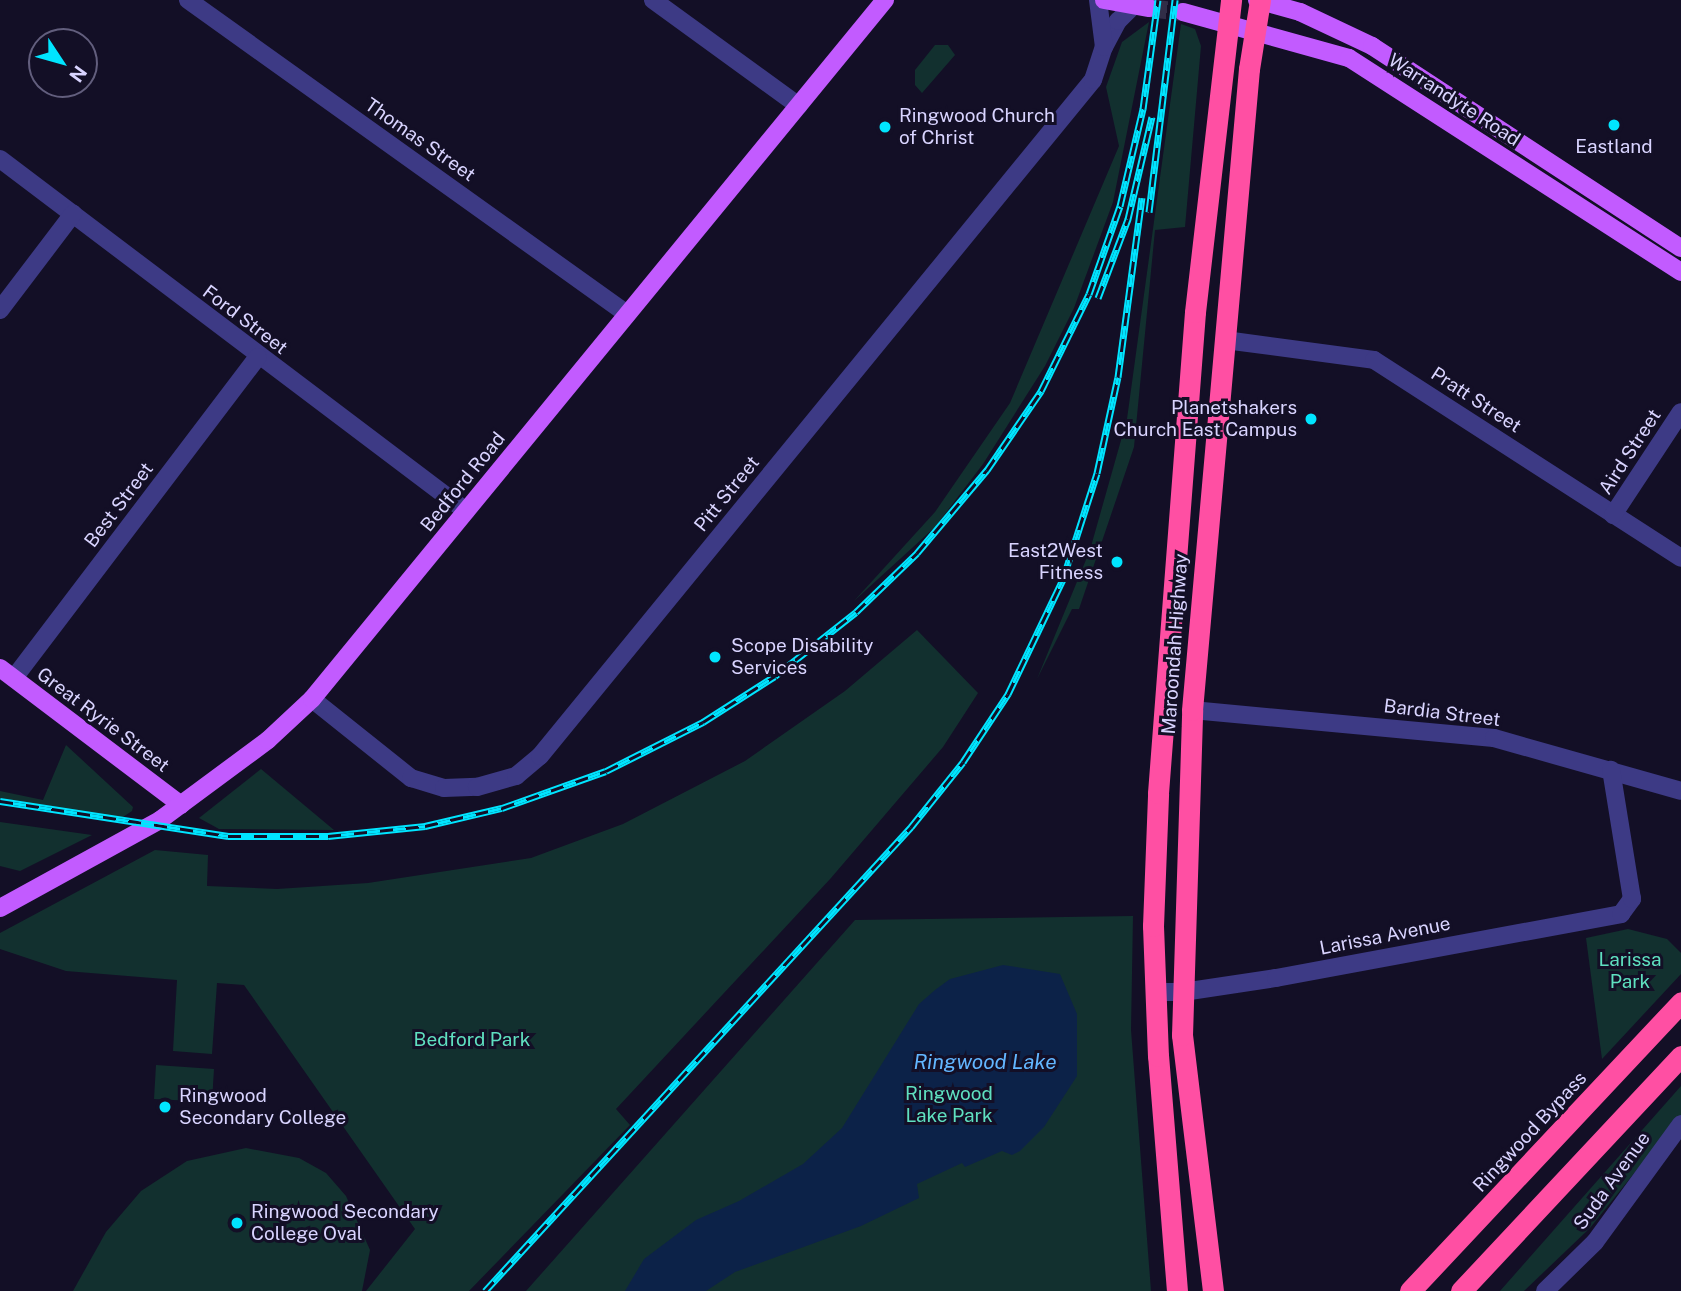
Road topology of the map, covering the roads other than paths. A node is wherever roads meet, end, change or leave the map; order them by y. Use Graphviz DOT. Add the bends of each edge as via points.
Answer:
graph roads {
  1 [pos="188,0"];
  2 [pos="653,0"];
  3 [pos="885,0"];
  4 [pos="1098,0"];
  5 [pos="1104,0"];
  6 [pos="1231,0"];
  7 [pos="1259,0"];
  8 [pos="1141,7"];
  9 [pos="1303,8"];
  10 [pos="1183,12"];
  11 [pos="1227,22"];
  12 [pos="1255,29"];
  13 [pos="1104,47"];
  14 [pos="799,106"];
  15 [pos="0,159"];
  16 [pos="73,214"];
  17 [pos="1681,247"];
  18 [pos="1681,272"];
  19 [pos="0,310"];
  20 [pos="627,314"];
  21 [pos="1224,340"];
  22 [pos="258,357"];
  23 [pos="1681,412"];
  24 [pos="1181,479"];
  25 [pos="1211,481"];
  26 [pos="466,512"];
  27 [pos="1613,515"];
  28 [pos="1681,558"];
  29 [pos="7,673"];
  30 [pos="312,699"];
  31 [pos="1192,710"];
  32 [pos="1611,770"];
  33 [pos="1681,790"];
  34 [pos="181,805"];
  35 [pos="0,908"];
  36 [pos="1156,992"];
  37 [pos="1183,992"];
  38 [pos="1681,1002"];
  39 [pos="1681,1056"];
  40 [pos="1681,1124"];
  41 [pos="1202,1174"];
  42 [pos="1166,1177"];
  43 [pos="1177,1291"];
  44 [pos="1213,1291"];
  45 [pos="1410,1291"];
  46 [pos="1461,1291"];
  47 [pos="1545,1291"];
  1 -- 20 [label="street, Thomas Street"];
  2 -- 14 [label="street"];
  3 -- 14 [label="main road, Bedford Road"];
  4 -- 13 [label="street, Pitt Street"];
  5 -- 8 [label="main road"];
  6 -- 11 [label="highway, Maroondah Highway"];
  7 -- 9 [label="main road, Warrandyte Road"];
  7 -- 12 [label="highway, Maroondah Highway"];
  8 -- 13 [label="street, Pitt Street" via="1118,21"];
  9 -- 17 [label="main road, Warrandyte Road" via="1372,46"];
  10 -- 11 [label="main road, Warrandyte Road"];
  11 -- 12 [label="main road, Warrandyte Road"];
  11 -- 24 [label="highway, Maroondah Highway"];
  12 -- 18 [label="main road, Warrandyte Road" via="1349,58"];
  12 -- 21 [label="highway, Maroondah Highway"];
  13 -- 30 [label="street, Pitt Street" via="1093,80 540,756 516,776 477,787 444,788 411,778"];
  14 -- 20 [label="main road, Bedford Road"];
  15 -- 16 [label="street, Ford Street"];
  16 -- 19 [label="street"];
  16 -- 22 [label="street, Ford Street"];
  20 -- 26 [label="main road, Bedford Road"];
  21 -- 25 [label="highway, Maroondah Highway"];
  21 -- 27 [label="street, Pratt Street" via="1374,360"];
  22 -- 26 [label="street, Ford Street"];
  22 -- 29 [label="street, Best Street"];
  23 -- 27 [label="street, Aird Street"];
  24 -- 25 [label="highway"];
  24 -- 36 [label="highway, Maroondah Highway" via="1158,793"];
  25 -- 31 [label="highway, Maroondah Highway"];
  26 -- 30 [label="main road, Bedford Road"];
  27 -- 28 [label="street, Pratt Street"];
  29 -- 34 [label="main road, Great Ryrie Street"];
  30 -- 34 [label="main road, Bedford Road" via="268,740"];
  31 -- 32 [label="street, Bardia Street" via="1494,738"];
  31 -- 37 [label="highway, Maroondah Highway"];
  32 -- 33 [label="street, Bardia Street"];
  32 -- 37 [label="street, Larissa Avenue" via="1632,899 1621,914"];
  34 -- 35 [label="main road, Bedford Road" via="119,847"];
  36 -- 37 [label="street, Larissa Avenue"];
  36 -- 42 [label="highway, Maroondah Highway"];
  37 -- 41 [label="highway, Maroondah Highway" via="1182,1035"];
  38 -- 45 [label="highway, Ringwood Bypass"];
  39 -- 46 [label="highway"];
  40 -- 47 [label="street, Suda Avenue" via="1595,1242"];
  41 -- 42 [label="highway"];
  41 -- 44 [label="highway, Maroondah Highway"];
  42 -- 43 [label="highway, Maroondah Highway"];
}
